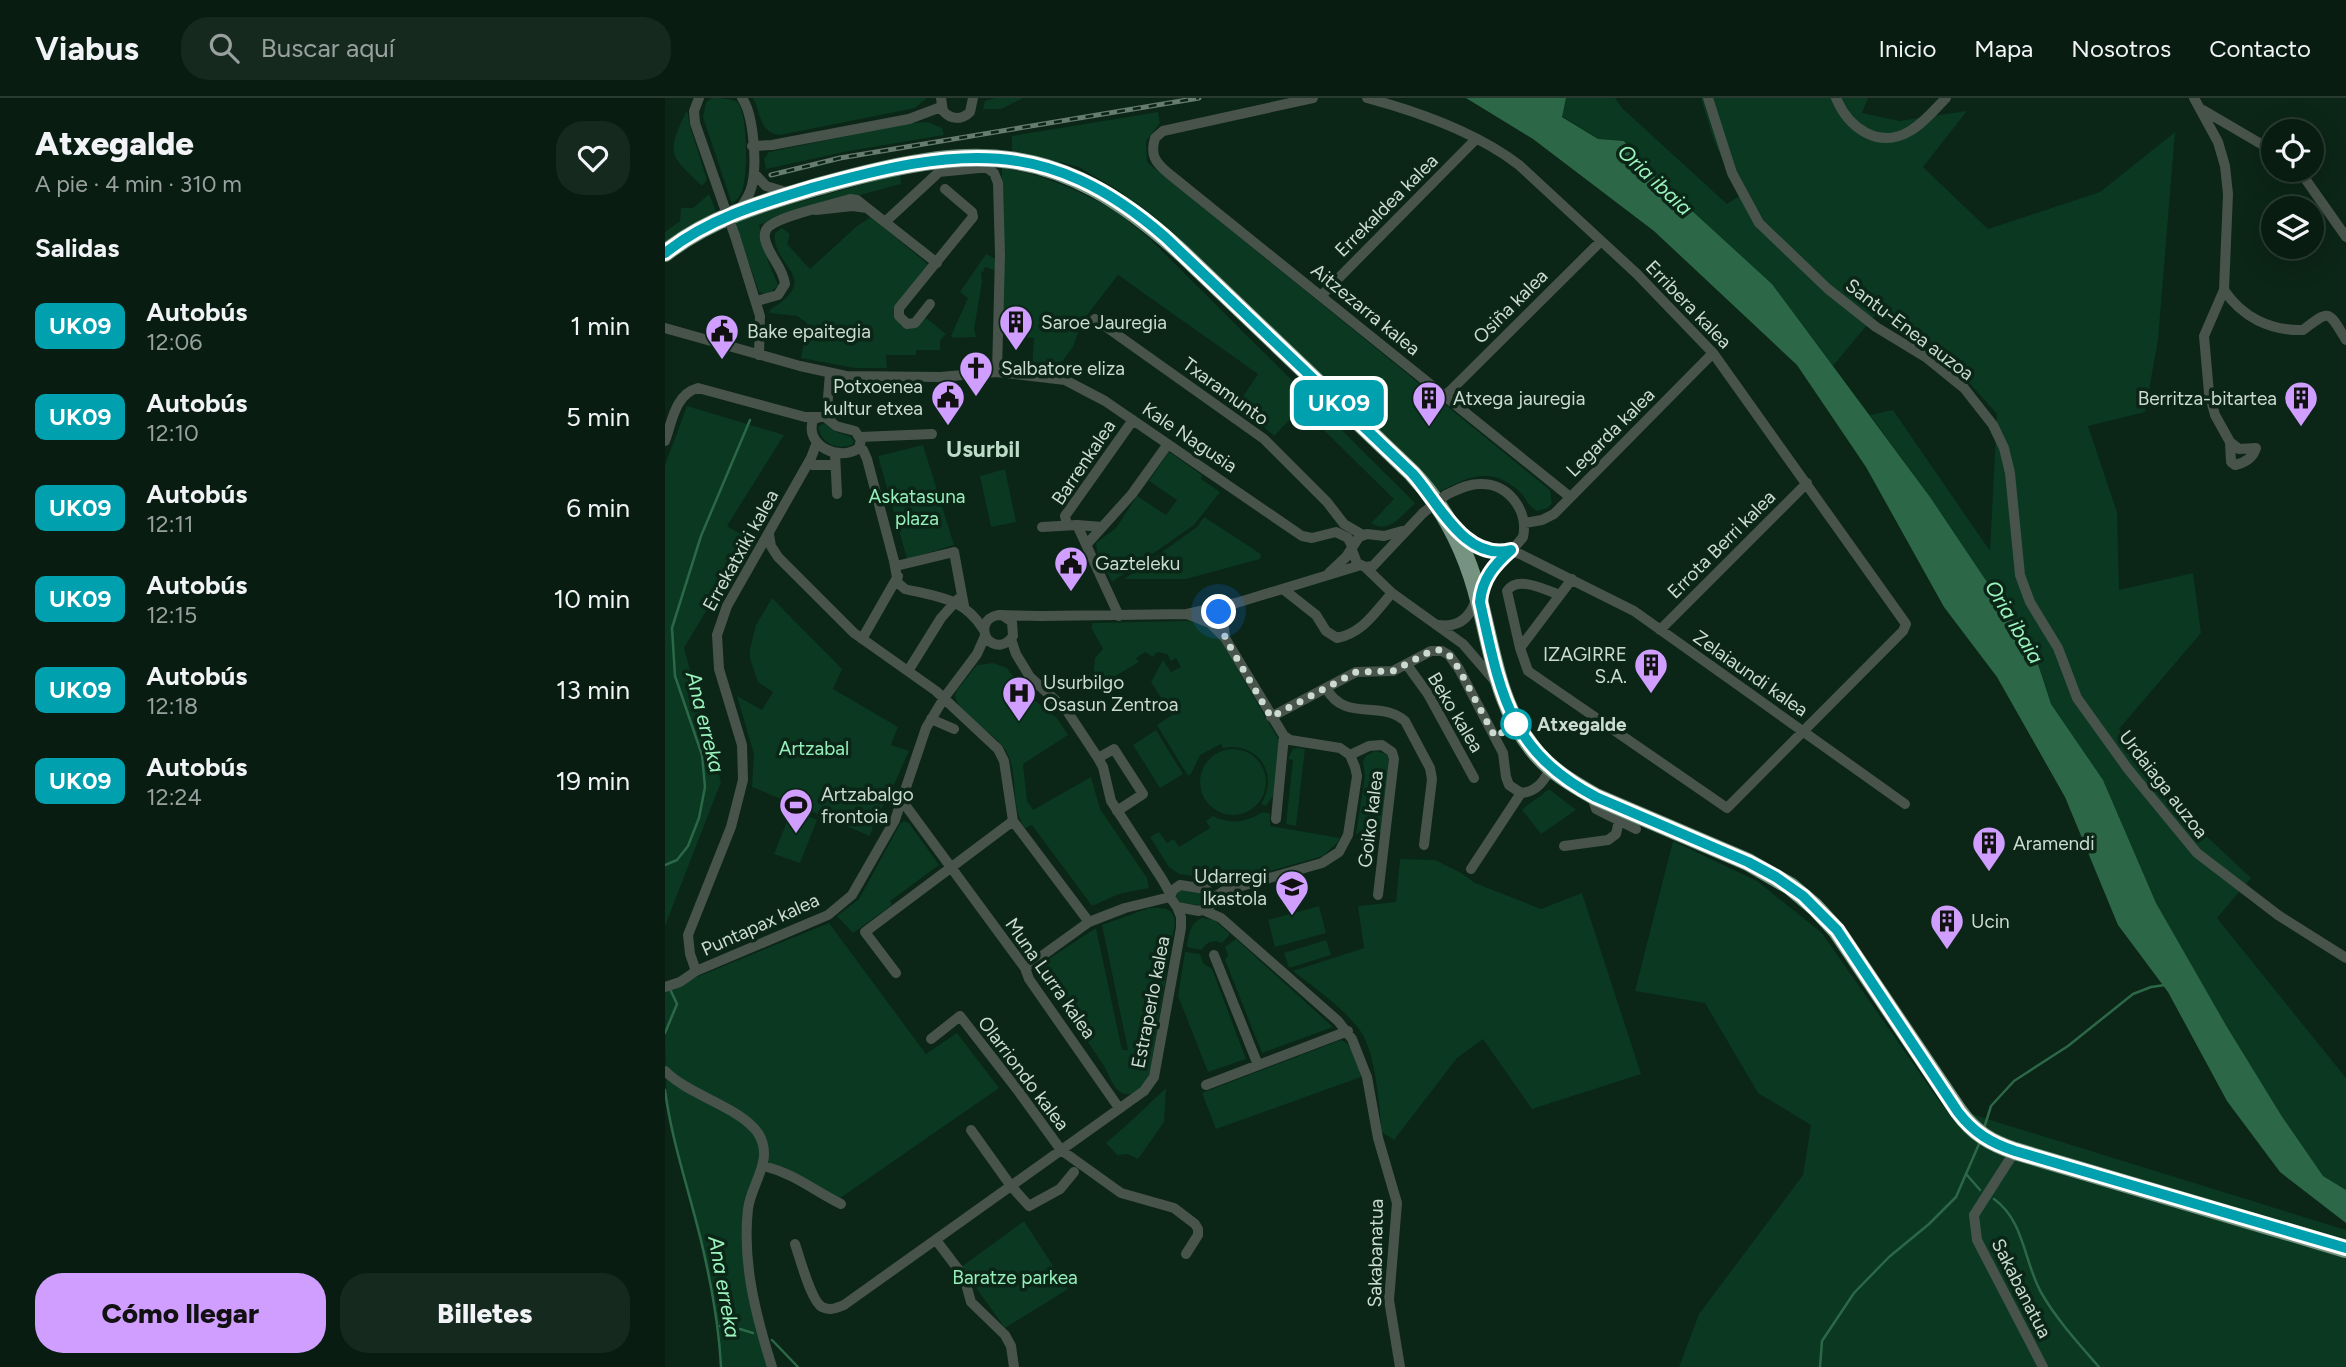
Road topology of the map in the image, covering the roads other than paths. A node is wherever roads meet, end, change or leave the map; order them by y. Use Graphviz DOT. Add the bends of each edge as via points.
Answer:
graph roads {
  1 [pos="699,98"];
  2 [pos="742,98"];
  3 [pos="973,98"];
  4 [pos="1313,98"];
  5 [pos="1367,98"];
  6 [pos="1707,98"];
  7 [pos="1836,98"];
  8 [pos="1946,98"];
  9 [pos="2194,98"];
  10 [pos="941,103"];
  11 [pos="2201,109"];
  12 [pos="1476,139"];
  13 [pos="2261,144"];
  14 [pos="753,146"];
  15 [pos="754,173"];
  16 [pos="2307,182"];
  17 [pos="945,189"];
  18 [pos="793,194"];
  19 [pos="730,208"];
  20 [pos="885,222"];
  21 [pos="2346,237"];
  22 [pos="1600,242"];
  23 [pos="665,253"];
  24 [pos="937,263"];
  25 [pos="2224,290"];
  26 [pos="1321,296"];
  27 [pos="757,301"];
  28 [pos="930,304"];
  29 [pos="1095,319"];
  30 [pos="665,328"];
  31 [pos="2346,340"];
  32 [pos="1713,354"];
  33 [pos="759,355"];
  34 [pos="816,369"];
  35 [pos="997,372"];
  36 [pos="830,373"];
  37 [pos="827,389"];
  38 [pos="1445,396"];
  39 [pos="816,417"];
  40 [pos="1133,420"];
  41 [pos="932,434"];
  42 [pos="665,441"];
  43 [pos="817,442"];
  44 [pos="859,442"];
  45 [pos="2230,442"];
  46 [pos="1168,444"];
  47 [pos="833,453"];
  48 [pos="809,463"];
  49 [pos="835,465"];
  50 [pos="1807,483"];
  51 [pos="837,494"];
  52 [pos="1570,497"];
  53 [pos="1327,502"];
  54 [pos="1525,523"];
  55 [pos="1072,525"];
  56 [pos="1042,527"];
  57 [pos="1102,527"];
  58 [pos="1453,529"];
  59 [pos="1405,530"];
  60 [pos="1341,533"];
  61 [pos="769,534"];
  62 [pos="1363,535"];
  63 [pos="1375,536"];
  64 [pos="1087,544"];
  65 [pos="1352,548"];
  66 [pos="1511,550"];
  67 [pos="757,555"];
  68 [pos="778,557"];
  69 [pos="1383,557"];
  70 [pos="908,562"];
  71 [pos="895,566"];
  72 [pos="1363,566"];
  73 [pos="2020,575"];
  74 [pos="1324,577"];
  75 [pos="1572,579"];
  76 [pos="896,580"];
  77 [pos="1283,589"];
  78 [pos="1392,593"];
  79 [pos="1560,595"];
  80 [pos="1479,598"];
  81 [pos="960,601"];
  82 [pos="1236,603"];
  83 [pos="1215,608"];
  84 [pos="1187,614"];
  85 [pos="1002,615"];
  86 [pos="1119,616"];
  87 [pos="1041,617"];
  88 [pos="1437,624"];
  89 [pos="1219,626"];
  90 [pos="1660,630"];
  91 [pos="984,633"];
  92 [pos="1012,636"];
  93 [pos="862,639"];
  94 [pos="998,645"];
  95 [pos="1520,648"];
  96 [pos="1018,658"];
  97 [pos="974,659"];
  98 [pos="1407,664"];
  99 [pos="908,671"];
  100 [pos="1326,688"];
  101 [pos="1503,694"];
  102 [pos="944,698"];
  103 [pos="1271,717"];
  104 [pos="931,719"];
  105 [pos="954,729"];
  106 [pos="1804,732"];
  107 [pos="1284,736"];
  108 [pos="1350,755"];
  109 [pos="1098,758"];
  110 [pos="1551,767"];
  111 [pos="1474,778"];
  112 [pos="1521,793"];
  113 [pos="1591,794"];
  114 [pos="903,802"];
  115 [pos="1905,804"];
  116 [pos="1117,811"];
  117 [pos="1276,819"];
  118 [pos="1013,821"];
  119 [pos="1619,821"];
  120 [pos="1636,829"];
  121 [pos="1424,845"];
  122 [pos="1564,846"];
  123 [pos="951,869"];
  124 [pos="1471,869"];
  125 [pos="1159,873"];
  126 [pos="1184,885"];
  127 [pos="1378,895"];
  128 [pos="1173,900"];
  129 [pos="1212,900"];
  130 [pos="1201,911"];
  131 [pos="1221,918"];
  132 [pos="1089,922"];
  133 [pos="1181,928"];
  134 [pos="1214,955"];
  135 [pos="2346,958"];
  136 [pos="1025,968"];
  137 [pos="696,971"];
  138 [pos="896,973"];
  139 [pos="666,987"];
  140 [pos="1348,1031"];
  141 [pos="931,1039"];
  142 [pos="1258,1065"];
  143 [pos="665,1071"];
  144 [pos="1206,1085"];
  145 [pos="1119,1108"];
  146 [pos="971,1129"];
  147 [pos="1061,1150"];
  148 [pos="2015,1151"];
  149 [pos="764,1166"];
  150 [pos="1074,1172"];
  151 [pos="1011,1185"];
  152 [pos="841,1204"];
  153 [pos="936,1240"];
  154 [pos="795,1244"];
  155 [pos="2346,1249"];
  156 [pos="1186,1254"];
  157 [pos="772,1367"];
  158 [pos="1014,1367"];
  159 [pos="1400,1367"];
  160 [pos="2043,1367"];
  1 -- 19 [label="street" via="695,124"];
  2 -- 14 [label="street" via="750,113"];
  3 -- 10 [label="street" via="970,112 963,117 950,117"];
  4 -- 26 [label="street, Aitzezarra kalea" via="1169,129 1153,142 1153,156"];
  5 -- 12 [label="street, Erribera kalea"];
  6 -- 73 [label="street, Santu-Enea auzoa" via="1732,173 1759,223 1875,327 1927,358 1964,388 1993,425 2010,473"];
  7 -- 8 [label="street" via="1854,126 1868,135 1885,137 1913,130"];
  9 -- 11 [label="street"];
  10 -- 14 [label="street" via="909,119"];
  11 -- 13 [label="street"];
  11 -- 25 [label="street" via="2225,166"];
  12 -- 22 [label="street, Erribera kalea" via="1519,165"];
  12 -- 26 [label="street, Errekaldea kalea"];
  14 -- 15 [label="street"];
  15 -- 18 [label="street" via="765,186"];
  15 -- 19 [label="street" via="749,194"];
  16 -- 21 [label="street"];
  17 -- 24 [label="street" via="973,217"];
  18 -- 19 [label="highway"];
  18 -- 58 [label="highway" via="922,161 968,157 1040,165 1091,185 1147,222 1193,263 1412,473"];
  19 -- 23 [label="highway"];
  19 -- 27 [label="street, bridge" via="734,236"];
  20 -- 24 [label="street"];
  20 -- 27 [label="street" via="867,208 852,206 816,210 775,223 766,230 766,242 785,284 778,295"];
  20 -- 35 [label="street" via="939,172 987,168 994,173 1000,255"];
  22 -- 32 [label="street, Erribera kalea"];
  22 -- 38 [label="street, Osiña kalea"];
  24 -- 28 [label="street" via="899,308 899,316 907,324 915,323"];
  25 -- 31 [label="street" via="2244,313 2285,330 2303,330 2326,314"];
  25 -- 45 [label="street" via="2203,336 2209,393"];
  26 -- 38 [label="street, Aitzezarra kalea"];
  27 -- 33 [label="street"];
  29 -- 53 [label="street, Txaramunto" via="1264,439"];
  30 -- 33 [label="street, Kale Nagusia"];
  32 -- 50 [label="street, Erribera kalea"];
  32 -- 52 [label="street, Legarda kalea"];
  33 -- 34 [label="street, Kale Nagusia"];
  34 -- 36 [label="street, Kale Nagusia"];
  34 -- 37 [label="street"];
  35 -- 36 [label="street, Kale Nagusia" via="940,377"];
  35 -- 40 [label="street, Kale Nagusia" via="1065,380"];
  36 -- 37 [label="street"];
  37 -- 39 [label="street"];
  38 -- 52 [label="street, Aitzezarra kalea"];
  39 -- 42 [label="street" via="698,388 680,400"];
  39 -- 43 [label="street"];
  39 -- 44 [label="street" via="855,432"];
  40 -- 46 [label="street, Kale Nagusia"];
  40 -- 55 [label="street, Barrenkalea" via="1065,516"];
  41 -- 44 [label="street"];
  43 -- 47 [label="street"];
  43 -- 48 [label="street, Errekatxiki kalea"];
  44 -- 47 [label="street" via="852,452"];
  44 -- 71 [label="street"];
  46 -- 57 [label="street"];
  46 -- 60 [label="street, Kale Nagusia" via="1302,536"];
  47 -- 48 [label="street"];
  47 -- 49 [label="street"];
  48 -- 49 [label="street"];
  48 -- 61 [label="street, Errekatxiki kalea"];
  49 -- 51 [label="street"];
  50 -- 90 [label="street, Errota Berri kalea"];
  50 -- 106 [label="street, Erribera kalea" via="1906,624"];
  52 -- 54 [label="street, Legarda kalea" via="1549,517"];
  53 -- 60 [label="street, Txaramunto"];
  53 -- 62 [label="street, Txaramunto" via="1344,524"];
  54 -- 59 [label="street, bridge" via="1513,498 1492,485 1476,484 1446,495"];
  54 -- 66 [label="street" via="1523,537"];
  55 -- 56 [label="street"];
  55 -- 57 [label="street"];
  55 -- 64 [label="street"];
  57 -- 64 [label="street"];
  58 -- 66 [label="street, Zelaiaundi kalea" via="1486,550"];
  58 -- 80 [label="highway"];
  59 -- 63 [label="street"];
  59 -- 69 [label="street"];
  60 -- 65 [label="street"];
  61 -- 67 [label="street, Errekatxiki kalea"];
  61 -- 68 [label="street"];
  62 -- 63 [label="street"];
  62 -- 65 [label="street"];
  63 -- 69 [label="street" via="1383,544"];
  64 -- 86 [label="street"];
  65 -- 72 [label="street" via="1353,557"];
  65 -- 74 [label="street"];
  66 -- 75 [label="street, Zelaiaundi kalea"];
  66 -- 80 [label="street" via="1489,573"];
  67 -- 68 [label="street" via="767,552"];
  67 -- 137 [label="street, Errekatxiki kalea" via="719,623 719,670 742,745 743,780 731,827 688,935"];
  68 -- 93 [label="street"];
  69 -- 72 [label="street" via="1373,566"];
  69 -- 78 [label="street" via="1384,577"];
  70 -- 71 [label="street"];
  70 -- 76 [label="street"];
  70 -- 81 [label="street" via="955,554"];
  71 -- 76 [label="street"];
  72 -- 74 [label="street"];
  72 -- 78 [label="street"];
  73 -- 135 [label="street, Urdaiaga auzoa" via="2077,698 2127,769 2197,853 2278,915"];
  74 -- 77 [label="street"];
  75 -- 79 [label="street"];
  75 -- 90 [label="street, Zelaiaundi kalea"];
  76 -- 81 [label="street" via="905,589"];
  76 -- 93 [label="street"];
  77 -- 78 [label="street" via="1337,638 1365,625"];
  77 -- 82 [label="street"];
  78 -- 88 [label="street"];
  79 -- 95 [label="street"];
  79 -- 95 [label="street, Zelaiaundi kalea" via="1521,583 1511,586 1507,592"];
  80 -- 88 [label="street" via="1466,619 1453,625"];
  80 -- 101 [label="highway"];
  81 -- 91 [label="street"];
  81 -- 99 [label="street" via="941,618"];
  82 -- 83 [label="street"];
  82 -- 89 [label="street"];
  83 -- 84 [label="street"];
  83 -- 89 [label="street" via="1221,615"];
  84 -- 86 [label="street"];
  84 -- 89 [label="street"];
  85 -- 87 [label="street"];
  85 -- 91 [label="street" via="989,618"];
  85 -- 92 [label="street" via="1012,622"];
  86 -- 87 [label="street"];
  87 -- 92 [label="street" via="1025,622"];
  88 -- 101 [label="street" via="1481,662"];
  89 -- 103 [label="street"];
  90 -- 106 [label="street, Zelaiaundi kalea"];
  91 -- 94 [label="street" via="989,642"];
  91 -- 97 [label="street, Puntapax kalea"];
  92 -- 94 [label="street"];
  92 -- 96 [label="street"];
  93 -- 99 [label="street"];
  94 -- 96 [label="street"];
  94 -- 97 [label="street, Puntapax kalea"];
  95 -- 106 [label="street, Zelaiaundi kalea" via="1528,671 1727,808"];
  96 -- 109 [label="street, Estraperlo kalea" via="1039,687 1067,710"];
  97 -- 102 [label="street, Puntapax kalea"];
  98 -- 100 [label="street" via="1387,672 1356,672"];
  98 -- 111 [label="street, Beko kalea"];
  98 -- 112 [label="street" via="1431,651 1449,655 1503,754 1507,781"];
  99 -- 102 [label="street"];
  100 -- 103 [label="street"];
  100 -- 121 [label="street" via="1342,707 1389,713 1405,721 1432,779"];
  101 -- 110 [label="highway" via="1525,738"];
  102 -- 104 [label="street, Puntapax kalea"];
  102 -- 118 [label="street" via="1001,755"];
  103 -- 107 [label="street"];
  104 -- 105 [label="street"];
  104 -- 114 [label="street, Puntapax kalea"];
  106 -- 115 [label="street"];
  107 -- 108 [label="street" via="1336,746"];
  107 -- 117 [label="street"];
  108 -- 127 [label="street, Goiko kalea" via="1382,745 1394,759"];
  108 -- 129 [label="street" via="1357,776 1346,841 1339,852 1328,860 1224,891"];
  109 -- 116 [label="street, Estraperlo kalea"];
  109 -- 116 [label="street" via="1114,749 1143,794"];
  110 -- 112 [label="street" via="1537,789"];
  110 -- 113 [label="highway"];
  112 -- 124 [label="street"];
  113 -- 119 [label="street" via="1596,808"];
  113 -- 148 [label="highway" via="1748,862 1803,896 1837,930 1964,1119 1990,1142"];
  114 -- 123 [label="street"];
  114 -- 137 [label="street, Puntapax kalea" via="857,888 841,906"];
  116 -- 125 [label="street, Estraperlo kalea"];
  118 -- 123 [label="street"];
  118 -- 132 [label="street"];
  119 -- 120 [label="street"];
  119 -- 122 [label="street" via="1616,834 1608,840"];
  123 -- 136 [label="street, Muna Lurra kalea"];
  123 -- 138 [label="street" via="865,932"];
  125 -- 126 [label="street"];
  125 -- 128 [label="street, Estraperlo kalea"];
  126 -- 128 [label="street" via="1176,887"];
  126 -- 129 [label="street" via="1206,889"];
  128 -- 130 [label="street"];
  128 -- 132 [label="street" via="1125,908"];
  128 -- 133 [label="street, Estraperlo kalea"];
  129 -- 130 [label="street, Estraperlo kalea"];
  129 -- 131 [label="street"];
  130 -- 131 [label="street"];
  130 -- 133 [label="street, Estraperlo kalea"];
  131 -- 140 [label="street"];
  132 -- 136 [label="street"];
  133 -- 145 [label="street, Estraperlo kalea" via="1154,1077 1144,1091"];
  134 -- 142 [label="street"];
  136 -- 145 [label="street, Muna Lurra kalea"];
  137 -- 139 [label="street, Puntapax kalea"];
  140 -- 142 [label="street"];
  140 -- 159 [label="street, Sakabanatua" via="1367,1077 1377,1138 1397,1203 1389,1300"];
  141 -- 147 [label="street, Olarriondo kalea" via="960,1016"];
  142 -- 144 [label="street"];
  143 -- 149 [label="street" via="748,1123 763,1145"];
  145 -- 147 [label="street, Olarriondo kalea"];
  146 -- 151 [label="street"];
  147 -- 151 [label="street, Olarriondo kalea"];
  147 -- 156 [label="street" via="1121,1193 1185,1215 1198,1229"];
  148 -- 155 [label="highway"];
  148 -- 160 [label="street, Sakabanatua" via="1974,1214 1977,1240"];
  149 -- 152 [label="street" via="784,1171"];
  149 -- 157 [label="street" via="748,1206 748,1262"];
  150 -- 151 [label="street" via="1060,1189 1029,1206"];
  151 -- 153 [label="street, Olarriondo kalea"];
  153 -- 154 [label="street, Olarriondo kalea" via="834,1309 824,1309 816,1302"];
  153 -- 158 [label="street" via="964,1277 971,1302 1005,1335"];
}
